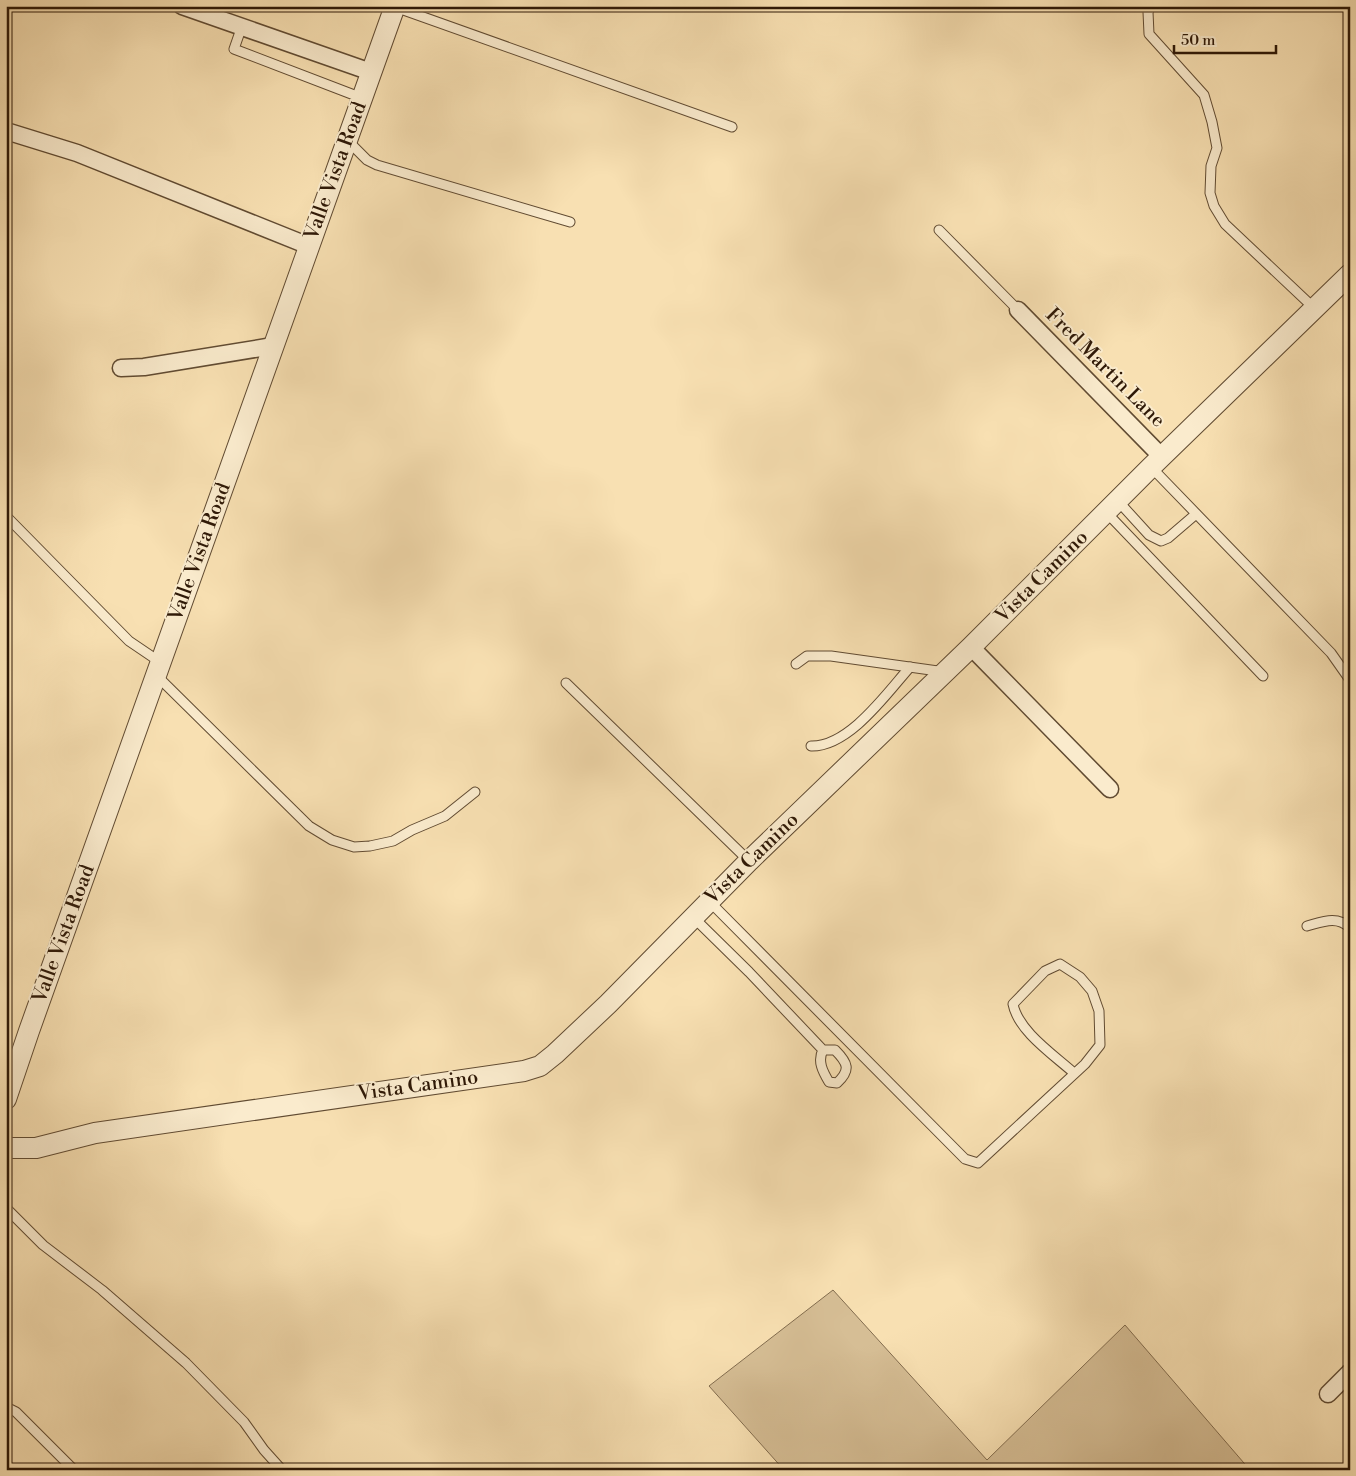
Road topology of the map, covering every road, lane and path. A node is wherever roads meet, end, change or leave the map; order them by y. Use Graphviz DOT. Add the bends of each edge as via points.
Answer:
graph roads {
  1 [pos="182,6"];
  2 [pos="395,6"];
  3 [pos="1151,6"];
  4 [pos="242,26"];
  5 [pos="371,72"];
  6 [pos="362,98"];
  7 [pos="732,127"];
  8 [pos="6,131"];
  9 [pos="347,140"];
  10 [pos="570,222"];
  11 [pos="939,230"];
  12 [pos="309,246"];
  13 [pos="1350,274"];
  14 [pos="1314,308"];
  15 [pos="1018,310"];
  16 [pos="273,346"];
  17 [pos="121,368"];
  18 [pos="1157,462"];
  19 [pos="1112,507"];
  20 [pos="1196,514"];
  21 [pos="6,516"];
  22 [pos="971,647"];
  23 [pos="796,664"];
  24 [pos="910,667"];
  25 [pos="158,669"];
  26 [pos="945,672"];
  27 [pos="1263,676"];
  28 [pos="1350,680"];
  29 [pos="566,683"];
  30 [pos="811,746"];
  31 [pos="1110,789"];
  32 [pos="475,792"];
  33 [pos="749,861"];
  34 [pos="709,901"];
  35 [pos="693,917"];
  36 [pos="1307,926"];
  37 [pos="1350,928"];
  38 [pos="823,1050"];
  39 [pos="1074,1073"];
  40 [pos="10,1075"];
  41 [pos="6,1099"];
  42 [pos="6,1148"];
  43 [pos="6,1208"];
  44 [pos="1350,1372"];
  45 [pos="1328,1394"];
  46 [pos="6,1407"];
  47 [pos="74,1470"];
  48 [pos="282,1470"];
  1 -- 4 [label="street"];
  2 -- 5 [label="street, Valle Vista Road"];
  2 -- 7 [label="lane"];
  3 -- 14 [label="lane" via="1148,12 1149,34 1204,95 1217,148 1211,166 1210,193 1214,206 1225,224"];
  4 -- 5 [label="street"];
  4 -- 6 [label="lane" via="234,49"];
  5 -- 6 [label="street, Valle Vista Road"];
  6 -- 9 [label="street, Valle Vista Road"];
  8 -- 12 [label="street" via="76,153"];
  9 -- 10 [label="lane" via="367,160 377,165"];
  9 -- 12 [label="street, Valle Vista Road"];
  11 -- 15 [label="lane"];
  12 -- 16 [label="street, Valle Vista Road"];
  13 -- 14 [label="street, Vista Camino"];
  14 -- 18 [label="street, Vista Camino"];
  15 -- 18 [label="street, Fred Martin Lane"];
  16 -- 17 [label="street"];
  16 -- 25 [label="street, Valle Vista Road"];
  18 -- 19 [label="street, Vista Camino"];
  18 -- 20 [label="lane"];
  19 -- 20 [label="lane" via="1161,541"];
  19 -- 22 [label="street, Vista Camino"];
  19 -- 27 [label="lane"];
  20 -- 28 [label="lane" via="1331,653"];
  21 -- 25 [label="lane"];
  22 -- 26 [label="street, Vista Camino"];
  22 -- 31 [label="street"];
  23 -- 24 [label="lane" via="807,656 831,656"];
  24 -- 26 [label="lane"];
  24 -- 30 [label="lane" via="856,726 835,740"];
  25 -- 32 [label="lane" via="309,826 332,840 354,847 393,841 445,816"];
  25 -- 40 [label="street, Valle Vista Road"];
  26 -- 33 [label="street, Vista Camino"];
  29 -- 33 [label="lane"];
  33 -- 34 [label="street, Vista Camino"];
  34 -- 35 [label="street, Vista Camino"];
  34 -- 39 [label="lane" via="965,1159 978,1163"];
  35 -- 38 [label="lane"];
  35 -- 42 [label="street, Vista Camino" via="540,1066 524,1071 95,1133 36,1148"];
  36 -- 37 [label="lane" via="1329,919 1345,923"];
  39 -- 39 [label="lane" via="1100,1045 1099,1011 1092,991 1080,977 1060,964 1045,971 1013,1004 1015,1014 1028,1032"];
  40 -- 41 [label="street, Valle Vista Road"];
  43 -- 48 [label="lane" via="42,1245 102,1290 186,1363 244,1422"];
  44 -- 45 [label="street"];
  46 -- 47 [label="lane" via="16,1412"];
}
